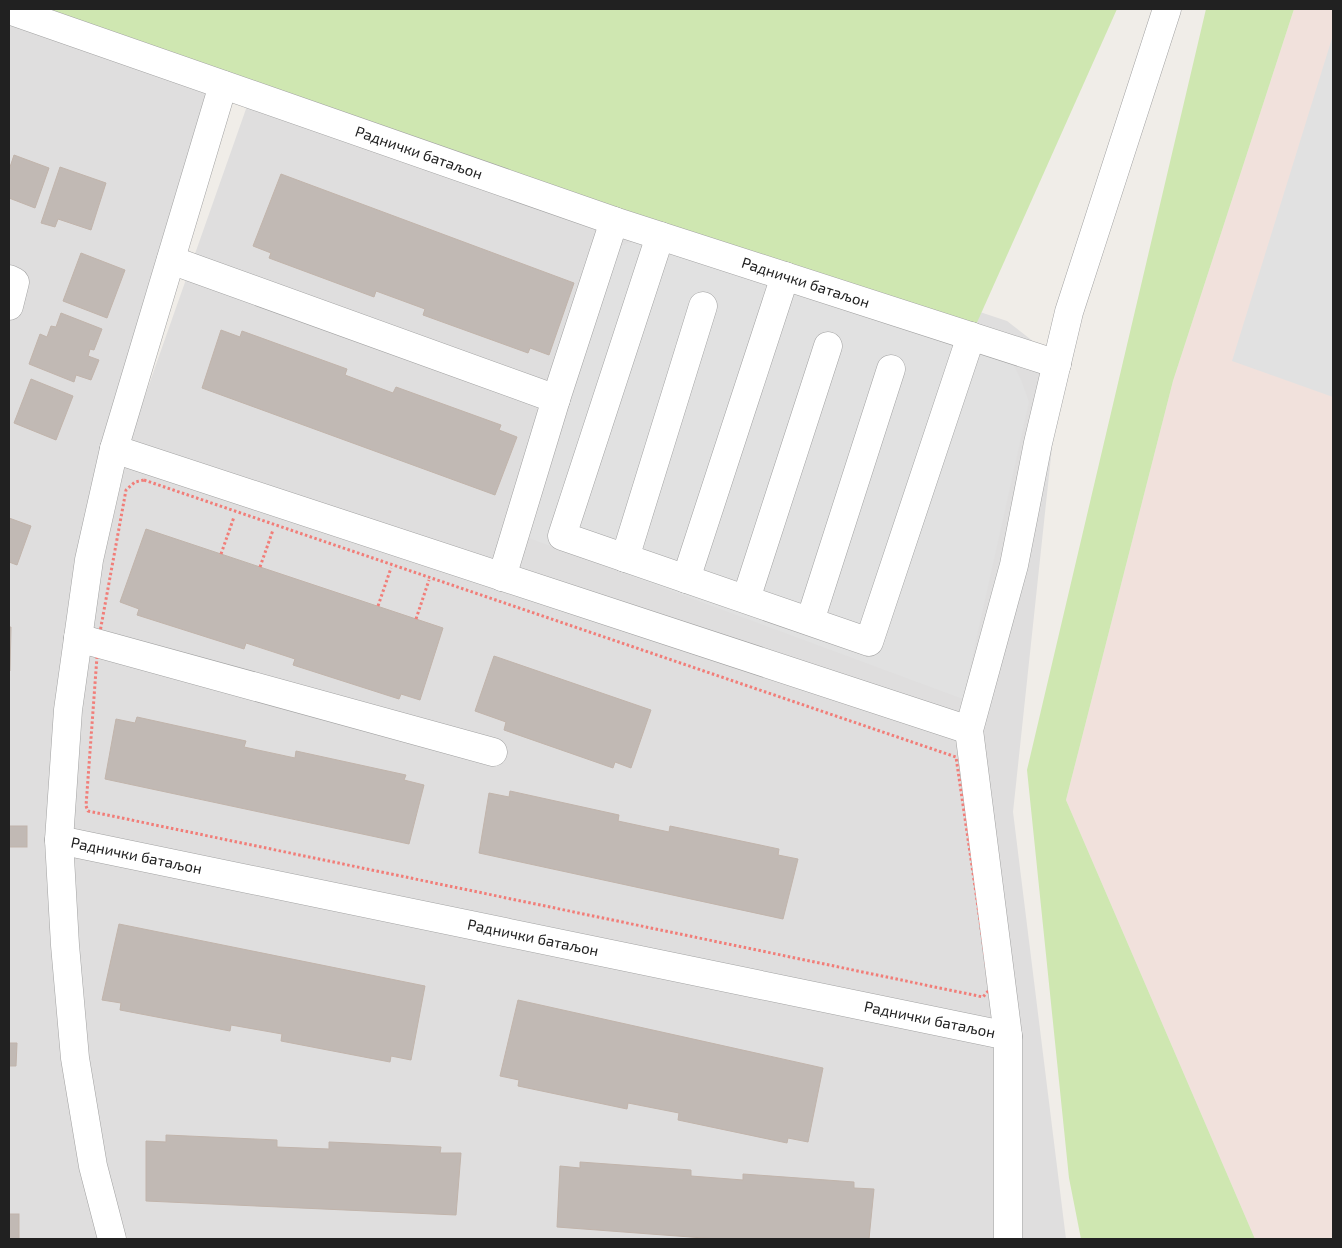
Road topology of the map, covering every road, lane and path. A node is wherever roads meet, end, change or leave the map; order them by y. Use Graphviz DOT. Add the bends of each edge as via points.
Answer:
graph roads {
  1 [pos="1167,9"];
  2 [pos="9,10"];
  3 [pos="223,85"];
  4 [pos="614,221"];
  5 [pos="660,236"];
  6 [pos="171,260"];
  7 [pos="785,276"];
  8 [pos="9,279"];
  9 [pos="9,306"];
  10 [pos="703,306"];
  11 [pos="971,336"];
  12 [pos="828,346"];
  13 [pos="1057,364"];
  14 [pos="891,369"];
  15 [pos="556,399"];
  16 [pos="114,449"];
  17 [pos="236,511"];
  18 [pos="274,525"];
  19 [pos="221,554"];
  20 [pos="624,558"];
  21 [pos="392,565"];
  22 [pos="260,567"];
  23 [pos="430,577"];
  24 [pos="502,577"];
  25 [pos="686,579"];
  26 [pos="746,600"];
  27 [pos="378,606"];
  28 [pos="416,619"];
  29 [pos="810,621"];
  30 [pos="88,641"];
  31 [pos="969,730"];
  32 [pos="493,752"];
  33 [pos="59,840"];
  34 [pos="1008,1036"];
  35 [pos="112,1239"];
  36 [pos="1008,1239"];
  1 -- 13 [label="street" via="1072,303"];
  2 -- 3 [label="street, Раднички батаљон"];
  3 -- 4 [label="street, Раднички батаљон"];
  3 -- 6 [label="street, Раднички батаљон"];
  4 -- 5 [label="street, Раднички батаљон"];
  4 -- 15 [label="street"];
  5 -- 7 [label="street, Раднички батаљон"];
  5 -- 20 [label="street" via="562,536"];
  6 -- 15 [label="street"];
  6 -- 16 [label="street, Раднички батаљон"];
  7 -- 11 [label="street, Раднички батаљон"];
  7 -- 25 [label="street"];
  8 -- 9 [label="street" via="15,282"];
  10 -- 20 [label="street"];
  11 -- 13 [label="street, Раднички батаљон"];
  11 -- 29 [label="street" via="869,642"];
  12 -- 26 [label="street"];
  13 -- 31 [label="street" via="1014,565"];
  14 -- 29 [label="street"];
  15 -- 24 [label="street"];
  16 -- 24 [label="street"];
  16 -- 30 [label="street, Раднички батаљон" via="89,560"];
  17 -- 18 [label="path"];
  17 -- 19 [label="path"];
  17 -- 30 [label="path" via="144,480 135,482 126,490"];
  18 -- 21 [label="path"];
  18 -- 22 [label="path"];
  20 -- 25 [label="street"];
  21 -- 23 [label="path"];
  21 -- 27 [label="path"];
  23 -- 28 [label="path"];
  23 -- 30 [label="path" via="956,757 990,989 983,997 88,810"];
  24 -- 31 [label="street"];
  25 -- 26 [label="street"];
  26 -- 29 [label="street"];
  30 -- 32 [label="street"];
  30 -- 33 [label="street, Раднички батаљон" via="68,710"];
  31 -- 34 [label="street"];
  33 -- 34 [label="street, Раднички батаљон"];
  33 -- 35 [label="street, Раднички батаљон" via="75,1058 93,1166"];
  34 -- 36 [label="street"];
}
